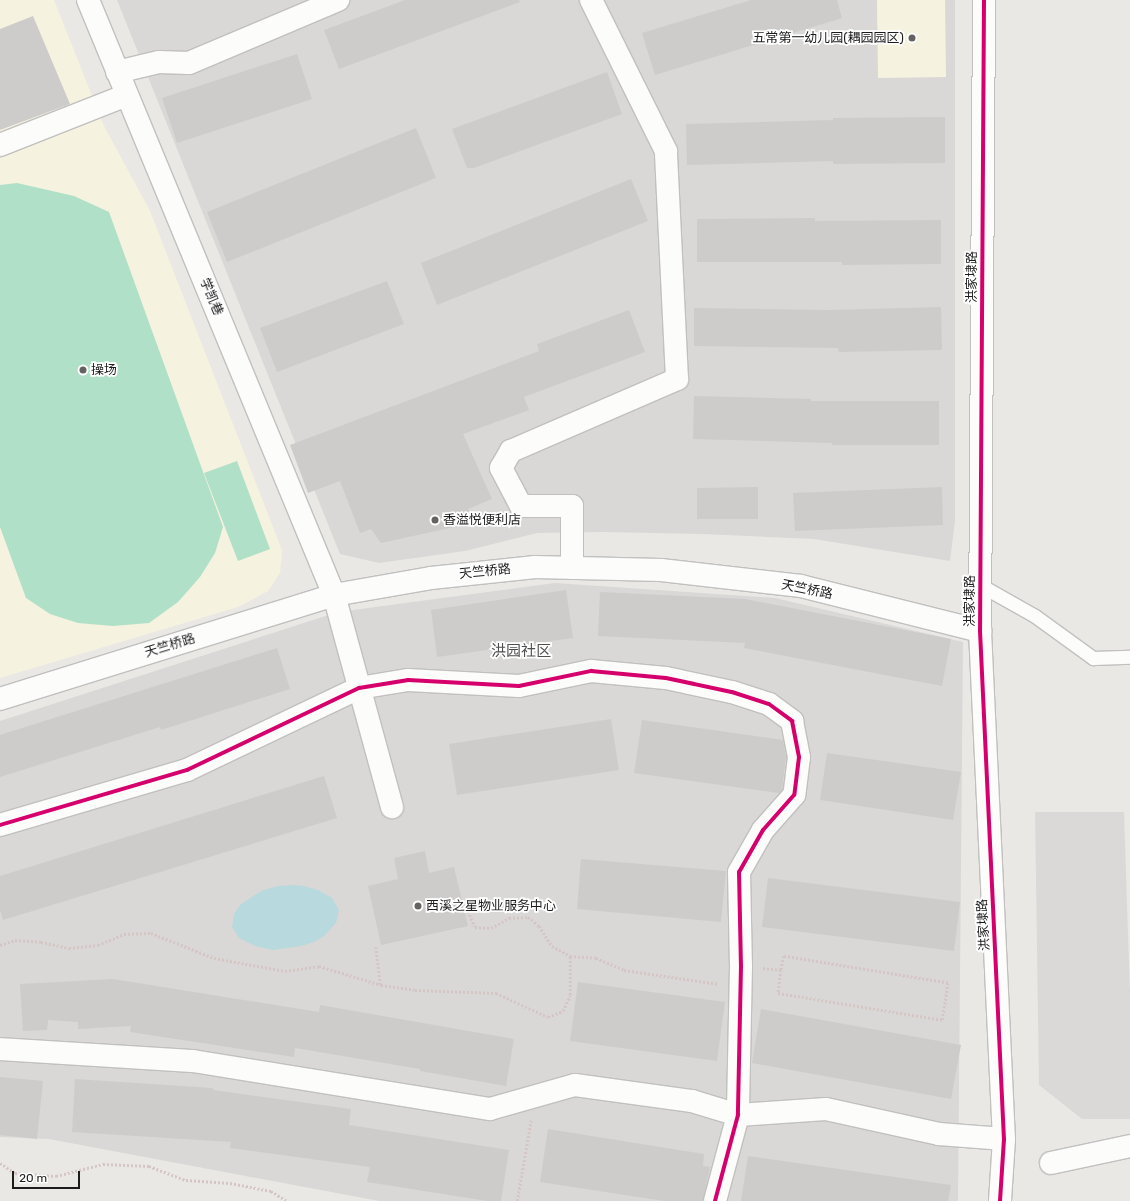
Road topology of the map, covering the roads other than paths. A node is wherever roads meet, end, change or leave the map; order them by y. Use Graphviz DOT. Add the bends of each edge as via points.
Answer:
graph roads {
  1 [pos="88,0"];
  2 [pos="338,0"];
  3 [pos="591,0"];
  4 [pos="984,0"];
  5 [pos="118,72"];
  6 [pos="127,95"];
  7 [pos="0,145"];
  8 [pos="572,568"];
  9 [pos="980,585"];
  10 [pos="334,595"];
  11 [pos="980,631"];
  12 [pos="1130,657"];
  13 [pos="359,688"];
  14 [pos="0,699"];
  15 [pos="392,806"];
  16 [pos="0,825"];
  17 [pos="0,1049"];
  18 [pos="738,1115"];
  19 [pos="1004,1139"];
  20 [pos="1130,1146"];
  21 [pos="1051,1163"];
  22 [pos="715,1201"];
  23 [pos="1000,1201"];
  1 -- 5 [label="street, 学凯巷"];
  2 -- 5 [label="street" via="189,63 159,62"];
  3 -- 8 [label="street" via="666,151 677,379 511,451 501,468 521,506 572,506"];
  4 -- 9 [label="street, 洪家埭路"];
  5 -- 6 [label="street, 学凯巷"];
  6 -- 7 [label="street"];
  6 -- 10 [label="street, 学凯巷"];
  8 -- 10 [label="street, 天竺桥路" via="535,567 431,578"];
  8 -- 11 [label="street, 天竺桥路" via="661,570 801,586"];
  9 -- 11 [label="street, 洪家埭路"];
  9 -- 12 [label="lane" via="1035,616 1093,658"];
  10 -- 13 [label="street, 学凯巷"];
  10 -- 14 [label="street, 天竺桥路"];
  11 -- 19 [label="street, 洪家埭路"];
  13 -- 15 [label="street, 学凯巷"];
  13 -- 16 [label="street" via="187,770"];
  13 -- 18 [label="street" via="408,680 519,686 591,672 666,678 732,692 769,704 792,721 799,756 794,795 763,830 739,872 741,972"];
  17 -- 18 [label="street" via="193,1061 490,1109 574,1085 692,1101"];
  18 -- 19 [label="street" via="826,1109 939,1134"];
  18 -- 22 [label="street"];
  19 -- 23 [label="street, 洪家埭路"];
  20 -- 21 [label="street"];
}
